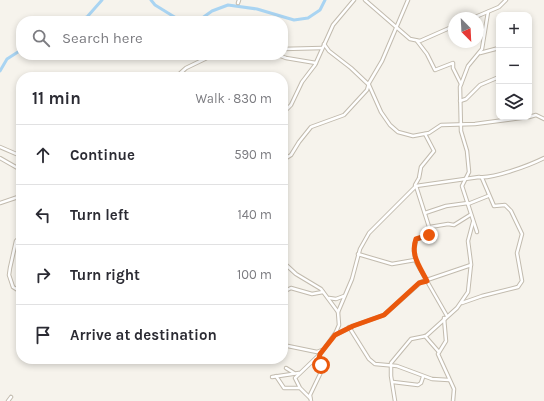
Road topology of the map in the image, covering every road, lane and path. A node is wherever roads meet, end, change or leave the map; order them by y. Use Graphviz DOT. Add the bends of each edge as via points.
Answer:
graph roads {
  1 [pos="354,0"];
  2 [pos="365,0"];
  3 [pos="408,0"];
  4 [pos="506,0"];
  5 [pos="488,12"];
  6 [pos="484,14"];
  7 [pos="397,28"];
  8 [pos="448,28"];
  9 [pos="417,41"];
  10 [pos="324,44"];
  11 [pos="322,48"];
  12 [pos="288,49"];
  13 [pos="496,49"];
  14 [pos="479,53"];
  15 [pos="288,58"];
  16 [pos="203,60"];
  17 [pos="316,63"];
  18 [pos="182,72"];
  19 [pos="496,78"];
  20 [pos="461,84"];
  21 [pos="369,86"];
  22 [pos="460,101"];
  23 [pos="288,108"];
  24 [pos="532,116"];
  25 [pos="544,119"];
  26 [pos="496,120"];
  27 [pos="461,124"];
  28 [pos="425,134"];
  29 [pos="0,147"];
  30 [pos="16,154"];
  31 [pos="288,157"];
  32 [pos="0,158"];
  33 [pos="544,158"];
  34 [pos="16,167"];
  35 [pos="482,178"];
  36 [pos="464,180"];
  37 [pos="415,187"];
  38 [pos="488,196"];
  39 [pos="16,198"];
  40 [pos="0,203"];
  41 [pos="468,204"];
  42 [pos="425,213"];
  43 [pos="470,215"];
  44 [pos="473,222"];
  45 [pos="430,227"];
  46 [pos="477,232"];
  47 [pos="16,241"];
  48 [pos="358,254"];
  49 [pos="415,260"];
  50 [pos="471,265"];
  51 [pos="288,267"];
  52 [pos="427,281"];
  53 [pos="16,289"];
  54 [pos="288,290"];
  55 [pos="323,292"];
  56 [pos="344,296"];
  57 [pos="328,298"];
  58 [pos="461,304"];
  59 [pos="338,312"];
  60 [pos="446,317"];
  61 [pos="349,327"];
  62 [pos="335,335"];
  63 [pos="425,336"];
  64 [pos="288,346"];
  65 [pos="323,350"];
  66 [pos="439,352"];
  67 [pos="320,354"];
  68 [pos="390,366"];
  69 [pos="286,368"];
  70 [pos="294,373"];
  71 [pos="299,373"];
  72 [pos="276,376"];
  73 [pos="272,377"];
  74 [pos="423,377"];
  75 [pos="449,380"];
  76 [pos="392,382"];
  77 [pos="300,388"];
  78 [pos="10,397"];
  79 [pos="311,400"];
  80 [pos="8,401"];
  81 [pos="394,401"];
  82 [pos="453,401"];
  1 -- 10 [label="street" via="333,25"];
  2 -- 7 [label="street"];
  3 -- 7 [label="street"];
  4 -- 5 [label="street"];
  5 -- 6 [label="street"];
  5 -- 14 [label="street"];
  7 -- 9 [label="street" via="410,39"];
  7 -- 21 [label="street"];
  8 -- 9 [label="street"];
  9 -- 20 [label="street" via="436,70 453,63"];
  10 -- 11 [label="street"];
  10 -- 21 [label="street"];
  11 -- 12 [label="street"];
  11 -- 17 [label="street"];
  13 -- 14 [label="street"];
  14 -- 20 [label="street" via="470,63"];
  15 -- 17 [label="street"];
  16 -- 18 [label="street"];
  17 -- 23 [label="street"];
  19 -- 22 [label="street" via="480,85 466,99"];
  20 -- 22 [label="street"];
  21 -- 28 [label="street" via="378,107 395,131 414,136"];
  21 -- 31 [label="street" via="344,115 315,124 308,129"];
  22 -- 27 [label="street"];
  24 -- 25 [label="street"];
  26 -- 27 [label="street"];
  27 -- 28 [label="street" via="440,125"];
  27 -- 36 [label="street" via="469,172"];
  28 -- 37 [label="street" via="434,151 421,167 419,181"];
  29 -- 30 [label="street"];
  32 -- 34 [label="street"];
  33 -- 35 [label="street" via="530,165"];
  35 -- 36 [label="street"];
  35 -- 38 [label="street"];
  36 -- 37 [label="street"];
  36 -- 41 [label="street" via="463,188"];
  37 -- 42 [label="street"];
  37 -- 48 [label="street" via="369,233"];
  38 -- 41 [label="street"];
  38 -- 58 [label="street" via="495,206 504,204 511,211 521,231 517,253 522,281 513,289"];
  39 -- 40 [label="street"];
  41 -- 42 [label="street" via="446,206"];
  41 -- 43 [label="street"];
  42 -- 45 [label="street"];
  43 -- 44 [label="street"];
  43 -- 45 [label="street" via="454,225"];
  44 -- 46 [label="street"];
  44 -- 50 [label="street" via="468,241"];
  45 -- 49 [label="street" via="430,235 415,241"];
  47 -- 53 [label="street" via="9,271 13,287"];
  48 -- 49 [label="street" via="392,264"];
  48 -- 56 [label="street" via="352,279"];
  49 -- 52 [label="street"];
  50 -- 52 [label="street"];
  50 -- 58 [label="street" via="469,289"];
  51 -- 55 [label="street"];
  52 -- 60 [label="street"];
  52 -- 61 [label="street" via="419,283 384,315"];
  54 -- 55 [label="street" via="291,288 312,294"];
  55 -- 57 [label="street"];
  56 -- 57 [label="street"];
  56 -- 59 [label="street"];
  57 -- 59 [label="street"];
  58 -- 60 [label="street"];
  59 -- 62 [label="street" via="339,325"];
  60 -- 63 [label="street"];
  60 -- 66 [label="street" via="446,341"];
  61 -- 62 [label="street"];
  61 -- 68 [label="street" via="373,364"];
  62 -- 65 [label="street"];
  63 -- 66 [label="street"];
  63 -- 68 [label="street" via="411,339"];
  64 -- 65 [label="street" via="317,352"];
  65 -- 67 [label="street"];
  66 -- 75 [label="street" via="440,361"];
  67 -- 71 [label="street"];
  67 -- 79 [label="street" via="322,370"];
  68 -- 74 [label="street" via="403,367"];
  68 -- 76 [label="street"];
  69 -- 70 [label="street"];
  70 -- 71 [label="street"];
  70 -- 72 [label="street"];
  71 -- 77 [label="street" via="295,380"];
  72 -- 73 [label="street"];
  72 -- 77 [label="street" via="284,388"];
  74 -- 75 [label="street"];
  74 -- 76 [label="street" via="418,385"];
  75 -- 82 [label="street" via="454,391"];
  76 -- 81 [label="street"];
  77 -- 79 [label="street"];
  78 -- 80 [label="street"];
}
